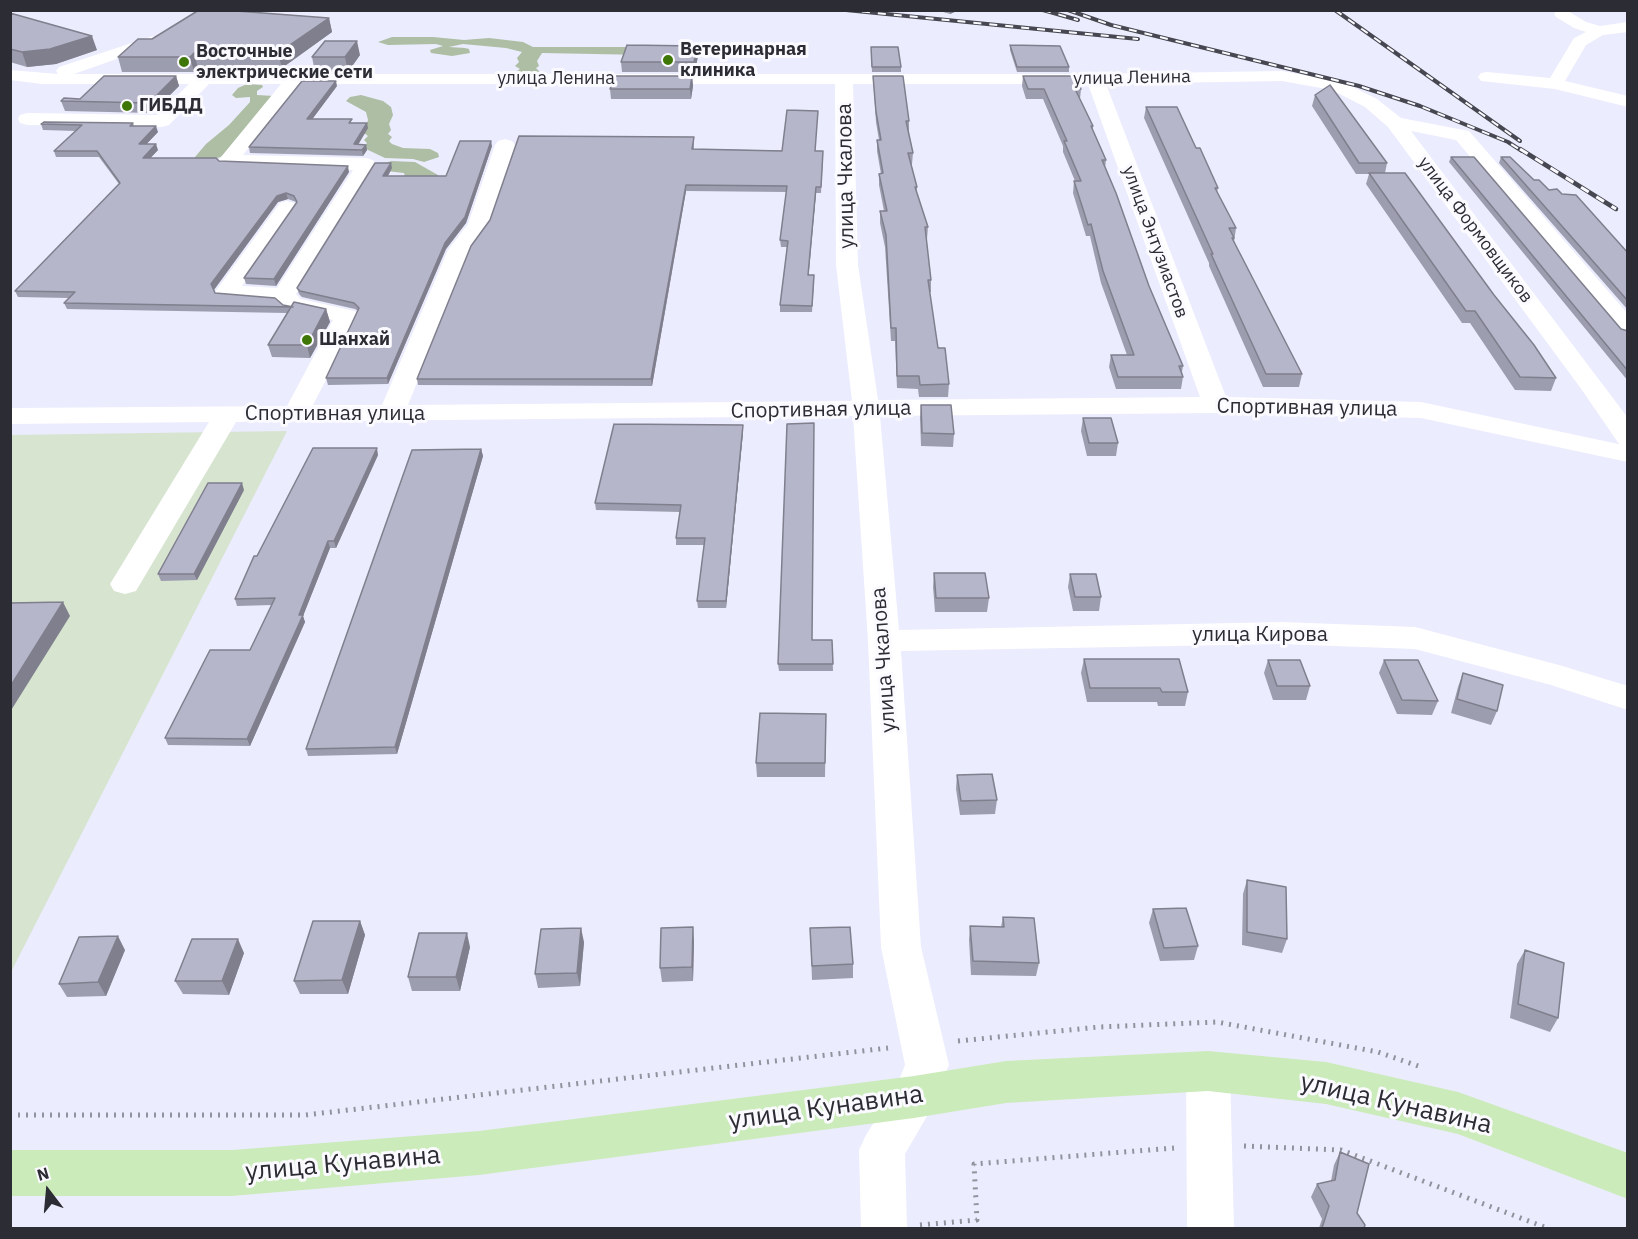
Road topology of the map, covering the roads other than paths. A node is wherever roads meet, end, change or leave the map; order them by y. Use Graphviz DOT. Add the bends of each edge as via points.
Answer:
graph roads {
  1 [pos="1562,14"];
  2 [pos="1628,27"];
  3 [pos="1599,31"];
  4 [pos="153,41"];
  5 [pos="10,75"];
  6 [pos="1282,76"];
  7 [pos="1487,77"];
  8 [pos="42,79"];
  9 [pos="204,79"];
  10 [pos="294,79"];
  11 [pos="844,79"];
  12 [pos="1095,79"];
  13 [pos="1555,84"];
  14 [pos="1628,102"];
  15 [pos="43,105"];
  16 [pos="27,118"];
  17 [pos="1395,123"];
  18 [pos="10,132"];
  19 [pos="505,145"];
  20 [pos="287,207"];
  21 [pos="284,295"];
  22 [pos="1628,329"];
  23 [pos="1216,405"];
  24 [pos="866,410"];
  25 [pos="1618,411"];
  26 [pos="227,414"];
  27 [pos="296,414"];
  28 [pos="391,414"];
  29 [pos="10,416"];
  30 [pos="1628,438"];
  31 [pos="1628,454"];
  32 [pos="125,584"];
  33 [pos="884,641"];
  34 [pos="1628,698"];
  35 [pos="1208,1071"];
  36 [pos="914,1097"];
  37 [pos="10,1173"];
  38 [pos="1628,1176"];
  39 [pos="884,1228"];
  40 [pos="1210,1228"];
  1 -- 3 [label="street"];
  2 -- 3 [label="street"];
  3 -- 13 [label="street" via="1580,42"];
  4 -- 8 [label="street"];
  5 -- 8 [label="street, улица Ленина"];
  6 -- 12 [label="street, улица Ленина"];
  6 -- 17 [label="street, улица Формовщиков" via="1337,86 1371,104"];
  7 -- 13 [label="street"];
  8 -- 9 [label="street, улица Ленина"];
  9 -- 10 [label="street, улица Ленина"];
  9 -- 16 [label="street" via="162,121"];
  10 -- 11 [label="street, улица Ленина"];
  10 -- 21 [label="street" via="228,161 366,164"];
  11 -- 12 [label="street, улица Ленина"];
  11 -- 24 [label="street, улица Чкалова" via="847,265"];
  12 -- 23 [label="street, улица Энтузиастов"];
  13 -- 14 [label="street"];
  15 -- 16 [label="street"];
  16 -- 18 [label="street"];
  17 -- 22 [label="street" via="1462,135"];
  17 -- 25 [label="street, улица Формовщиков"];
  19 -- 28 [label="street" via="478,225 459,250"];
  20 -- 21 [label="street" via="226,292"];
  21 -- 27 [label="street" via="293,304 347,316"];
  23 -- 24 [label="street, Спортивная улица"];
  23 -- 31 [label="street, Спортивная улица" via="1421,410"];
  24 -- 28 [label="street, Спортивная улица"];
  24 -- 33 [label="street, улица Чкалова"];
  25 -- 30 [label="street, улица Формовщиков"];
  26 -- 27 [label="street, Спортивная улица"];
  26 -- 29 [label="street, Спортивная улица"];
  26 -- 32 [label="street"];
  27 -- 28 [label="street, Спортивная улица"];
  33 -- 34 [label="street, улица Кирова" via="1282,633 1415,638"];
  33 -- 36 [label="street, улица Чкалова" via="901,947 927,1065"];
  35 -- 36 [label="main road, улица Кунавина" via="1006,1083"];
  35 -- 38 [label="main road, улица Кунавина" via="1326,1083 1458,1113"];
  35 -- 40 [label="street"];
  36 -- 37 [label="main road, улица Кунавина" via="467,1154 232,1173"];
  36 -- 39 [label="street, улица Чкалова" via="882,1150"];
}
